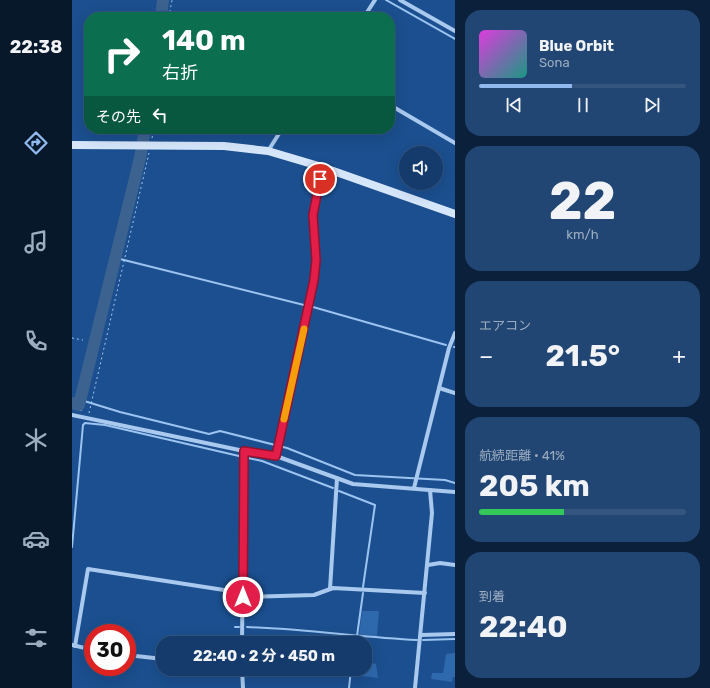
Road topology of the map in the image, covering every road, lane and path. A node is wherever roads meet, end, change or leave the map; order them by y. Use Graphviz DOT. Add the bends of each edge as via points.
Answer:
graph roads {
  1 [pos="172,0"];
  2 [pos="375,0"];
  3 [pos="400,0"];
  4 [pos="170,12"];
  5 [pos="367,12"];
  6 [pos="455,31"];
  7 [pos="395,108"];
  8 [pos="153,134"];
  9 [pos="279,134"];
  10 [pos="455,143"];
  11 [pos="72,145"];
  12 [pos="151,146"];
  13 [pos="268,151"];
  14 [pos="322,167"];
  15 [pos="455,214"];
  16 [pos="455,333"];
  17 [pos="72,338"];
  18 [pos="83,340"];
  19 [pos="439,388"];
  20 [pos="455,393"];
  21 [pos="72,415"];
  22 [pos="88,417"];
  23 [pos="244,451"];
  24 [pos="276,456"];
  25 [pos="337,478"];
  26 [pos="414,488"];
  27 [pos="430,490"];
  28 [pos="455,492"];
  29 [pos="428,565"];
  30 [pos="455,565"];
  31 [pos="330,589"];
  32 [pos="425,593"];
  33 [pos="243,597"];
  34 [pos="455,634"];
  35 [pos="242,636"];
  36 [pos="421,636"];
  37 [pos="73,646"];
  38 [pos="84,648"];
  39 [pos="136,656"];
  40 [pos="156,658"];
  41 [pos="242,676"];
  42 [pos="243,688"];
  43 [pos="415,688"];
  1 -- 4 [label="path"];
  2 -- 5 [label="street"];
  3 -- 6 [label="street"];
  7 -- 10 [label="street"];
  8 -- 12 [label="path"];
  9 -- 13 [label="street"];
  11 -- 12 [label="street"];
  12 -- 13 [label="street" via="224,146"];
  12 -- 22 [label="path"];
  13 -- 14 [label="street"];
  14 -- 15 [label="street"];
  14 -- 24 [label="street" via="313,215 316,260 314,280"];
  16 -- 19 [label="street"];
  17 -- 18 [label="path"];
  19 -- 20 [label="street"];
  19 -- 26 [label="street"];
  21 -- 22 [label="street"];
  22 -- 23 [label="street"];
  23 -- 24 [label="street"];
  23 -- 33 [label="street"];
  24 -- 25 [label="street"];
  25 -- 26 [label="street" via="368,486"];
  25 -- 31 [label="street"];
  26 -- 27 [label="street"];
  27 -- 28 [label="street"];
  27 -- 29 [label="street" via="432,512"];
  29 -- 30 [label="street" via="440,562"];
  29 -- 32 [label="street"];
  31 -- 32 [label="street"];
  31 -- 33 [label="street" via="314,595"];
  32 -- 36 [label="street"];
  33 -- 35 [label="street"];
  33 -- 37 [label="street" via="237,592 88,569"];
  34 -- 36 [label="street"];
  36 -- 43 [label="street"];
  37 -- 38 [label="street"];
  39 -- 40 [label="street"];
  41 -- 42 [label="street"];
}
